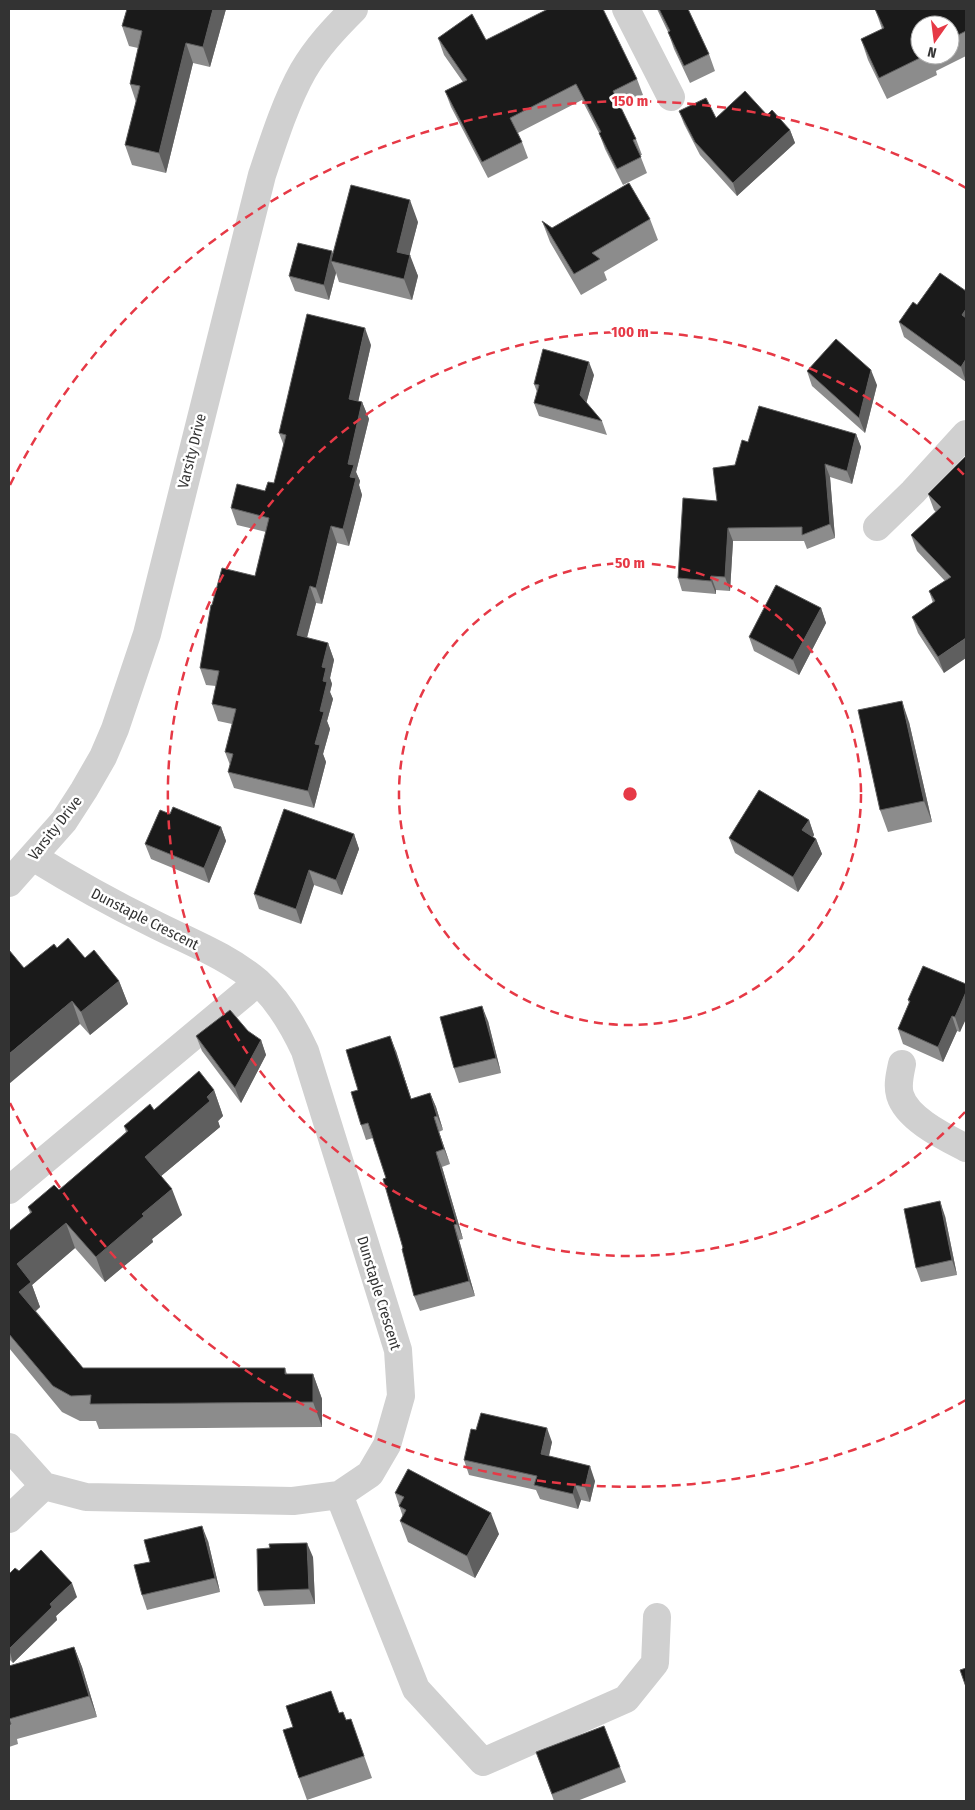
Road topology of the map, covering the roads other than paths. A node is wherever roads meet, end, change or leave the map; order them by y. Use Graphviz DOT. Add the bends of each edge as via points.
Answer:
graph roads {
  1 [pos="354,9"];
  2 [pos="626,9"];
  3 [pos="671,97"];
  4 [pos="966,434"];
  5 [pos="877,527"];
  6 [pos="33,857"];
  7 [pos="9,883"];
  8 [pos="258,982"];
  9 [pos="902,1064"];
  10 [pos="966,1148"];
  11 [pos="9,1190"];
  12 [pos="9,1447"];
  13 [pos="44,1486"];
  14 [pos="339,1495"];
  15 [pos="9,1520"];
  16 [pos="657,1617"];
  1 -- 6 [label="street, Varsity Drive" via="332,31 302,72 271,148 147,634 115,730 103,757 64,821"];
  2 -- 3 [label="street"];
  4 -- 5 [label="street"];
  6 -- 7 [label="street, Varsity Drive"];
  6 -- 8 [label="street, Dunstaple Crescent" via="114,905 225,959"];
  8 -- 11 [label="street"];
  8 -- 14 [label="street, Dunstaple Crescent" via="278,1003 305,1051 398,1350 400,1396 387,1445 370,1474"];
  9 -- 10 [label="street" via="899,1082 905,1106 937,1132"];
  12 -- 13 [label="street"];
  13 -- 14 [label="street, Dunstaple Crescent" via="86,1497 293,1501"];
  13 -- 15 [label="street"];
  14 -- 16 [label="street" via="416,1689 483,1762 626,1699 655,1663"];
}
